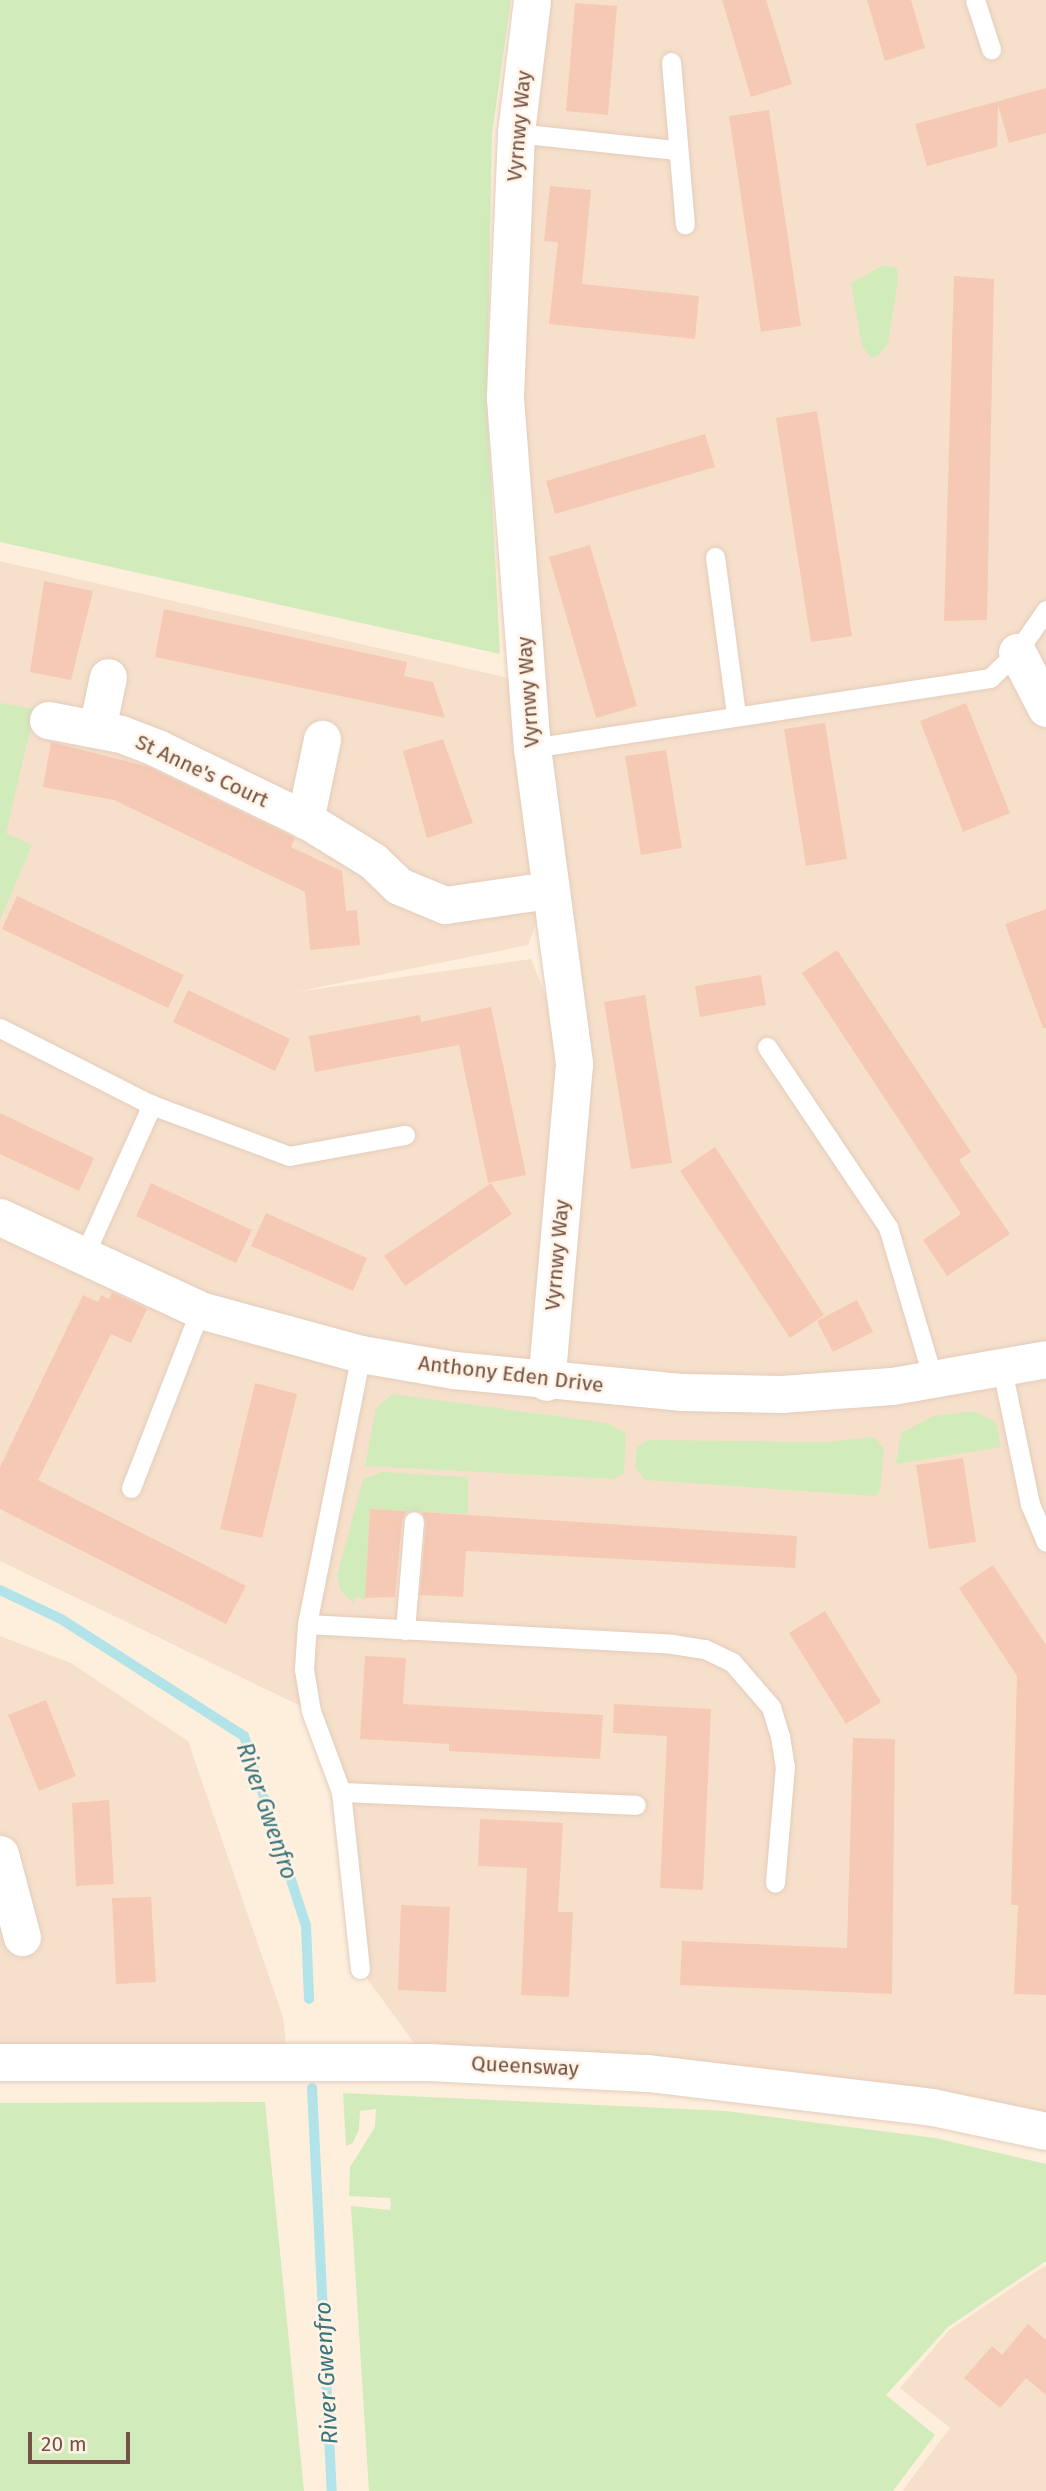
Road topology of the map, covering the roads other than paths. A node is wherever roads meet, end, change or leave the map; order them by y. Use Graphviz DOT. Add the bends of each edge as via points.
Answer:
graph roads {
  1 [pos="532,0"];
  2 [pos="975,0"];
  3 [pos="991,49"];
  4 [pos="671,62"];
  5 [pos="516,133"];
  6 [pos="676,150"];
  7 [pos="685,224"];
  8 [pos="715,557"];
  9 [pos="1046,610"];
  10 [pos="1017,652"];
  11 [pos="108,677"];
  12 [pos="1046,708"];
  13 [pos="736,715"];
  14 [pos="48,720"];
  15 [pos="97,729"];
  16 [pos="323,739"];
  17 [pos="532,748"];
  18 [pos="305,820"];
  19 [pos="549,890"];
  20 [pos="0,1028"];
  21 [pos="767,1047"];
  22 [pos="152,1105"];
  23 [pos="405,1135"];
  24 [pos="0,1217"];
  25 [pos="83,1256"];
  26 [pos="200,1310"];
  27 [pos="361,1354"];
  28 [pos="1046,1359"];
  29 [pos="1002,1368"];
  30 [pos="933,1380"];
  31 [pos="546,1382"];
  32 [pos="131,1488"];
  33 [pos="414,1521"];
  34 [pos="1046,1542"];
  35 [pos="307,1624"];
  36 [pos="405,1630"];
  37 [pos="341,1792"];
  38 [pos="636,1805"];
  39 [pos="0,1854"];
  40 [pos="775,1883"];
  41 [pos="22,1937"];
  42 [pos="360,1969"];
  43 [pos="0,2062"];
  44 [pos="1046,2131"];
  1 -- 5 [label="street, Vyrnwy Way"];
  2 -- 3 [label="lane"];
  4 -- 6 [label="lane"];
  5 -- 6 [label="lane"];
  5 -- 17 [label="street, Vyrnwy Way" via="505,398"];
  6 -- 7 [label="lane"];
  8 -- 13 [label="lane"];
  9 -- 10 [label="lane"];
  10 -- 12 [label="street"];
  10 -- 13 [label="lane" via="990,678"];
  11 -- 15 [label="street"];
  13 -- 17 [label="lane"];
  14 -- 15 [label="street, St Anne's Court"];
  15 -- 18 [label="street, St Anne's Court" via="157,748"];
  16 -- 18 [label="street"];
  17 -- 19 [label="street, Vyrnwy Way"];
  18 -- 19 [label="street, St Anne's Court" via="373,861 399,886 445,905"];
  19 -- 31 [label="street, Vyrnwy Way" via="574,1064"];
  20 -- 22 [label="lane"];
  21 -- 30 [label="lane" via="888,1227"];
  22 -- 23 [label="lane" via="289,1156"];
  22 -- 25 [label="lane"];
  24 -- 25 [label="street, Anthony Eden Drive"];
  25 -- 26 [label="street, Anthony Eden Drive"];
  26 -- 27 [label="street, Anthony Eden Drive"];
  26 -- 32 [label="lane"];
  27 -- 31 [label="street, Anthony Eden Drive"];
  27 -- 35 [label="lane"];
  28 -- 29 [label="street, Anthony Eden Drive"];
  29 -- 30 [label="street, Anthony Eden Drive"];
  29 -- 34 [label="lane" via="1030,1504"];
  30 -- 31 [label="street, Anthony Eden Drive" via="821,1394 761,1395"];
  33 -- 36 [label="lane"];
  35 -- 36 [label="lane"];
  35 -- 37 [label="lane" via="304,1670 310,1711"];
  36 -- 40 [label="lane" via="672,1644 705,1649 732,1662 771,1707 780,1736 785,1766"];
  37 -- 38 [label="lane"];
  37 -- 42 [label="lane"];
  39 -- 41 [label="street"];
  43 -- 44 [label="street, Queensway" via="428,2062 648,2073 932,2107"];
}
